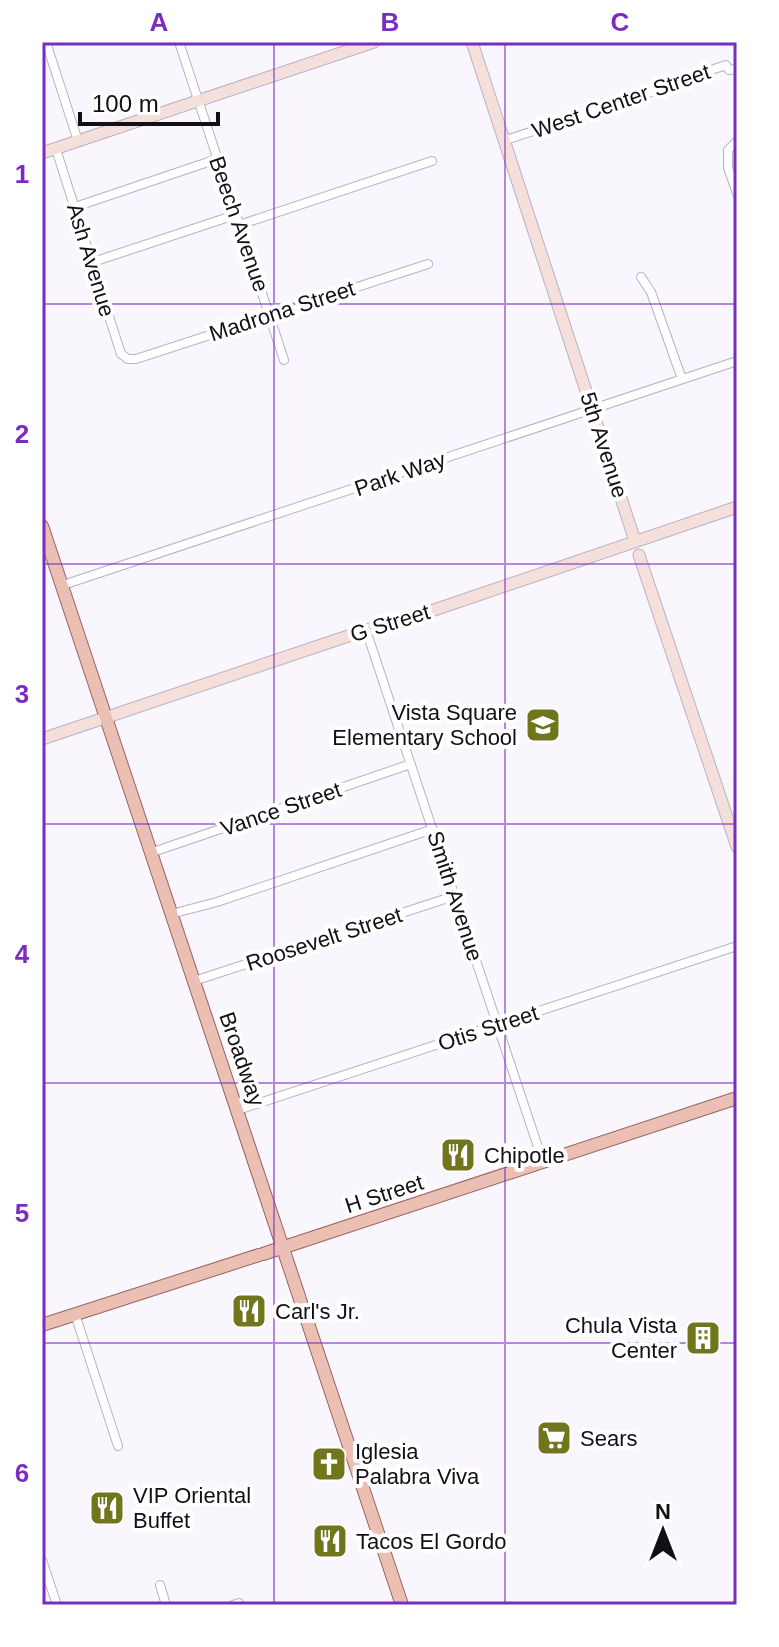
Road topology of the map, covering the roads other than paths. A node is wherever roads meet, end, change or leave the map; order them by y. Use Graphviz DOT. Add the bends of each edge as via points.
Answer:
graph roads {
  1 [pos="46,42"];
  2 [pos="179,42"];
  3 [pos="374,42"];
  4 [pos="472,42"];
  5 [pos="737,69"];
  6 [pos="198,102"];
  7 [pos="78,141"];
  8 [pos="503,141"];
  9 [pos="737,141"];
  10 [pos="56,149"];
  11 [pos="42,153"];
  12 [pos="217,159"];
  13 [pos="432,161"];
  14 [pos="737,193"];
  15 [pos="75,207"];
  16 [pos="235,215"];
  17 [pos="239,225"];
  18 [pos="93,262"];
  19 [pos="428,264"];
  20 [pos="641,277"];
  21 [pos="270,315"];
  22 [pos="136,359"];
  23 [pos="284,360"];
  24 [pos="737,361"];
  25 [pos="682,379"];
  26 [pos="593,409"];
  27 [pos="737,507"];
  28 [pos="42,526"];
  29 [pos="635,541"];
  30 [pos="639,555"];
  31 [pos="63,585"];
  32 [pos="366,630"];
  33 [pos="106,717"];
  34 [pos="42,739"];
  35 [pos="411,764"];
  36 [pos="433,829"];
  37 [pos="737,847"];
  38 [pos="150,853"];
  39 [pos="454,896"];
  40 [pos="171,914"];
  41 [pos="737,946"];
  42 [pos="194,981"];
  43 [pos="498,1025"];
  44 [pos="737,1098"];
  45 [pos="238,1110"];
  46 [pos="543,1162"];
  47 [pos="283,1247"];
  48 [pos="75,1314"];
  49 [pos="42,1325"];
  50 [pos="118,1446"];
  51 [pos="42,1560"];
  52 [pos="160,1585"];
  53 [pos="57,1605"];
  54 [pos="166,1605"];
  55 [pos="402,1605"];
  1 -- 7 [label="street"];
  2 -- 6 [label="street, Beech Avenue"];
  3 -- 6 [label="street"];
  4 -- 8 [label="street, 5th Avenue"];
  5 -- 8 [label="street, West Center Street" via="726,65"];
  6 -- 7 [label="street"];
  6 -- 12 [label="street, Beech Avenue"];
  7 -- 10 [label="street"];
  8 -- 26 [label="street, 5th Avenue"];
  9 -- 14 [label="street" via="728,150"];
  10 -- 11 [label="street"];
  10 -- 15 [label="street, Ash Avenue"];
  12 -- 15 [label="street"];
  12 -- 16 [label="street, Beech Avenue"];
  13 -- 17 [label="street"];
  15 -- 18 [label="street, Ash Avenue"];
  16 -- 17 [label="street, Beech Avenue"];
  16 -- 18 [label="street"];
  17 -- 21 [label="street, Beech Avenue"];
  18 -- 22 [label="street, Ash Avenue" via="121,354"];
  19 -- 21 [label="street, Madrona Street"];
  20 -- 25 [label="street"];
  21 -- 22 [label="street, Madrona Street"];
  21 -- 23 [label="street, Beech Avenue"];
  24 -- 25 [label="street, Park Way"];
  25 -- 26 [label="street, Park Way"];
  26 -- 29 [label="street, 5th Avenue"];
  26 -- 31 [label="street, Park Way"];
  27 -- 29 [label="street, G Street"];
  28 -- 31 [label="main road, Broadway"];
  29 -- 30 [label="street, 5th Avenue"];
  29 -- 32 [label="street, G Street"];
  30 -- 37 [label="street, 5th Avenue"];
  31 -- 33 [label="main road, Broadway"];
  32 -- 33 [label="street, G Street"];
  32 -- 35 [label="street, Smith Avenue"];
  33 -- 34 [label="street, G Street"];
  33 -- 38 [label="main road, Broadway"];
  35 -- 36 [label="street, Smith Avenue"];
  35 -- 38 [label="street, Vance Street"];
  36 -- 39 [label="street, Smith Avenue"];
  36 -- 40 [label="street"];
  38 -- 40 [label="main road, Broadway"];
  39 -- 42 [label="street, Roosevelt Street"];
  39 -- 43 [label="street, Smith Avenue"];
  40 -- 42 [label="main road, Broadway"];
  41 -- 43 [label="street, Otis Street"];
  42 -- 45 [label="main road, Broadway"];
  43 -- 45 [label="street, Otis Street"];
  43 -- 46 [label="street, Smith Avenue"];
  44 -- 46 [label="main road, H Street"];
  45 -- 47 [label="main road, Broadway"];
  46 -- 47 [label="main road, H Street"];
  47 -- 48 [label="main road, H Street"];
  47 -- 55 [label="main road, Broadway"];
  48 -- 49 [label="main road, H Street"];
  48 -- 50 [label="street"];
  51 -- 53 [label="street"];
  52 -- 54 [label="street"];
}
